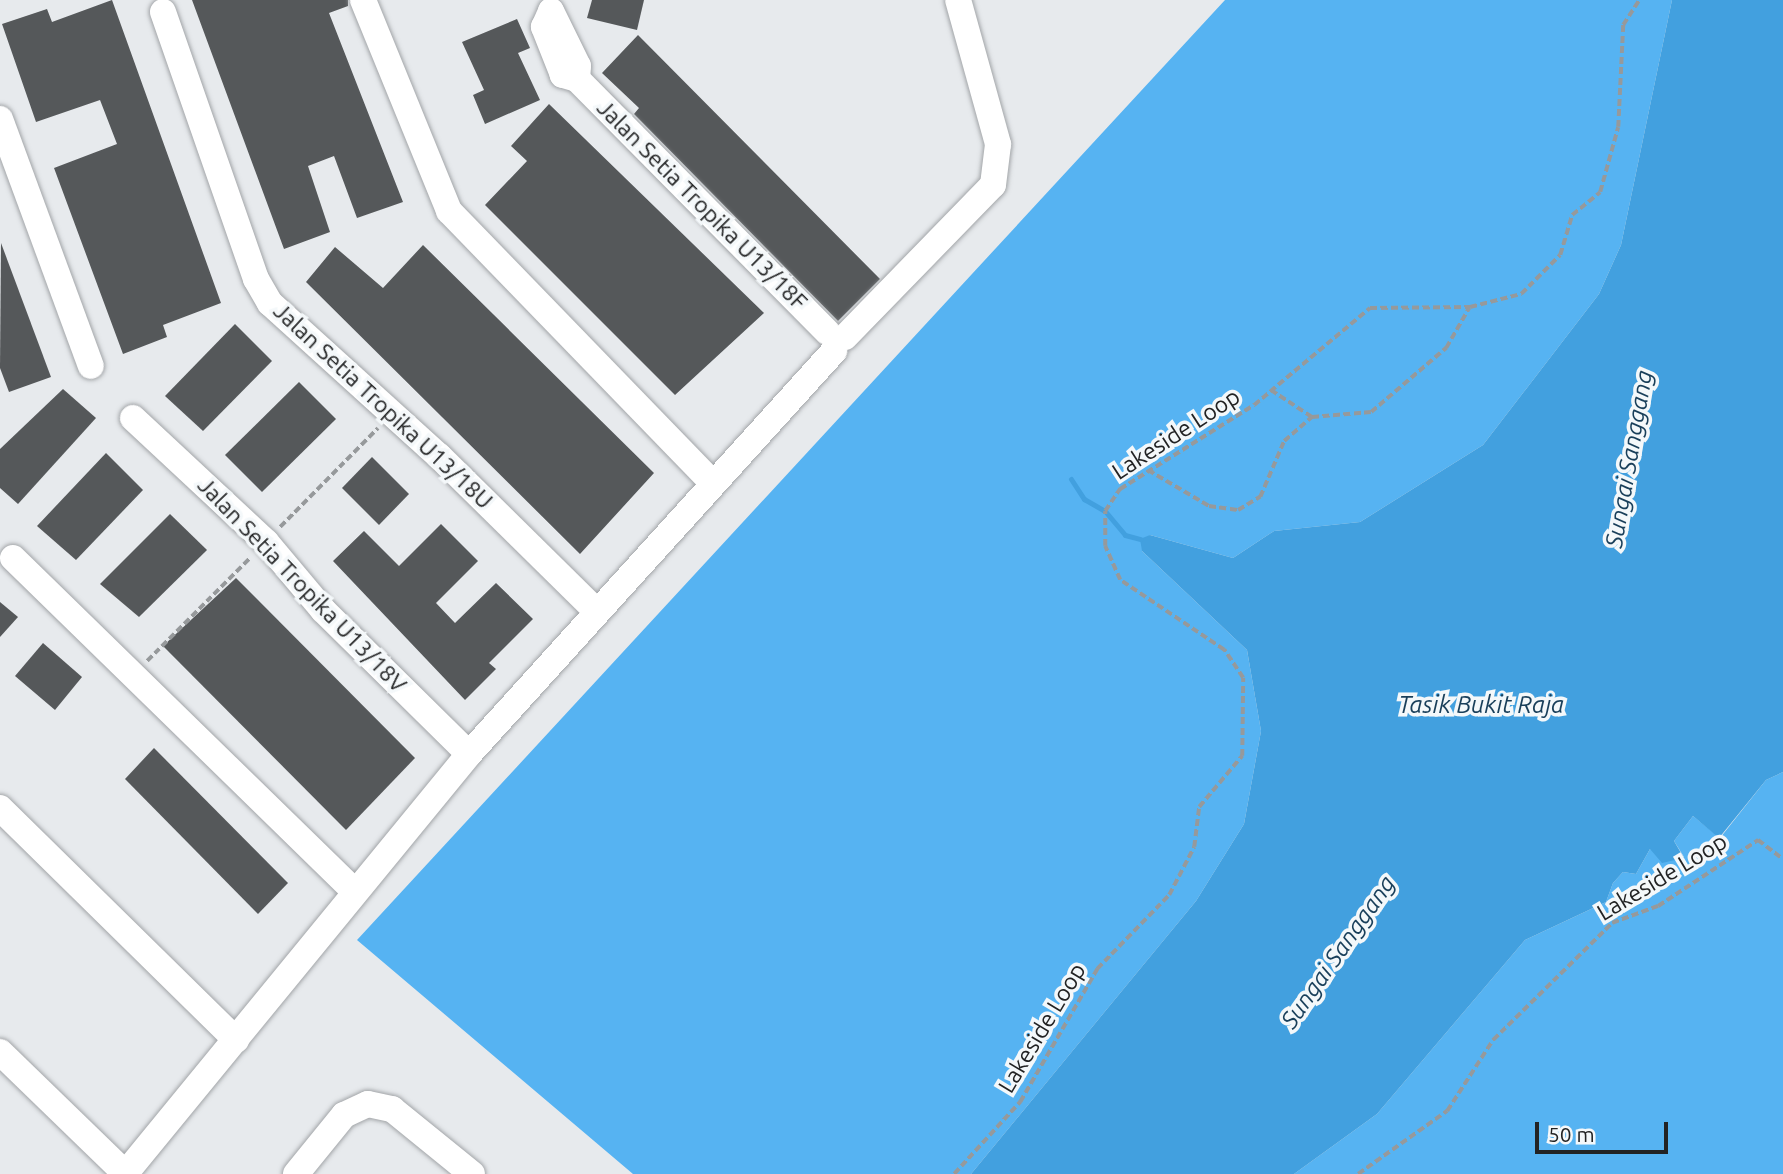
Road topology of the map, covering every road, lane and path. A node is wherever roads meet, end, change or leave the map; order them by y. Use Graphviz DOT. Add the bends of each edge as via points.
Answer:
graph roads {
  1 [pos="363,0"];
  2 [pos="1639,0"];
  3 [pos="552,5"];
  4 [pos="963,5"];
  5 [pos="163,12"];
  6 [pos="0,119"];
  7 [pos="9,172"];
  8 [pos="1470,307"];
  9 [pos="835,340"];
  10 [pos="91,366"];
  11 [pos="1271,390"];
  12 [pos="392,413"];
  13 [pos="1312,417"];
  14 [pos="133,418"];
  15 [pos="1147,470"];
  16 [pos="712,482"];
  17 [pos="266,542"];
  18 [pos="13,558"];
  19 [pos="596,611"];
  20 [pos="135,673"];
  21 [pos="469,754"];
  22 [pos="0,808"];
  23 [pos="1783,859"];
  24 [pos="355,892"];
  25 [pos="236,1040"];
  26 [pos="0,1052"];
  27 [pos="126,1174"];
  28 [pos="296,1174"];
  29 [pos="472,1174"];
  30 [pos="954,1174"];
  31 [pos="1358,1174"];
  1 -- 16 [label="street" via="449,211"];
  2 -- 8 [label="path, Lakeside Loop" via="1623,25 1618,127 1600,192 1572,215 1560,256 1521,294"];
  3 -- 9 [label="street, Jalan Setia Tropika U13/18F" via="578,66 576,79"];
  4 -- 9 [label="street" via="999,144 993,186"];
  5 -- 12 [label="street, Jalan Setia Tropika U13/18U" via="256,279 270,303"];
  6 -- 7 [label="street"];
  7 -- 10 [label="street"];
  8 -- 11 [label="path, Lakeside Loop" via="1370,308"];
  8 -- 13 [label="path" via="1446,348 1371,412"];
  9 -- 16 [label="street"];
  11 -- 13 [label="path"];
  11 -- 15 [label="path, Lakeside Loop" via="1227,425"];
  12 -- 17 [label="path"];
  12 -- 19 [label="street, Jalan Setia Tropika U13/18U"];
  13 -- 15 [label="path" via="1284,441 1260,497 1238,510 1209,506"];
  14 -- 17 [label="street, Jalan Setia Tropika U13/18V"];
  15 -- 30 [label="path, Lakeside Loop" via="1119,489 1105,511 1105,546 1120,580 1224,650 1243,678 1242,756 1199,807 1194,847 1169,895 1097,970 1020,1102"];
  16 -- 19 [label="street"];
  17 -- 20 [label="path"];
  17 -- 21 [label="street, Jalan Setia Tropika U13/18V" via="323,610"];
  18 -- 20 [label="street"];
  19 -- 21 [label="street"];
  20 -- 24 [label="street"];
  21 -- 24 [label="street"];
  22 -- 25 [label="street"];
  23 -- 31 [label="path, Lakeside Loop" via="1758,840 1658,906 1612,923 1493,1040 1447,1111"];
  24 -- 25 [label="street"];
  25 -- 27 [label="street"];
  26 -- 27 [label="street"];
  28 -- 29 [label="street" via="344,1115 368,1104 393,1109"];
}
